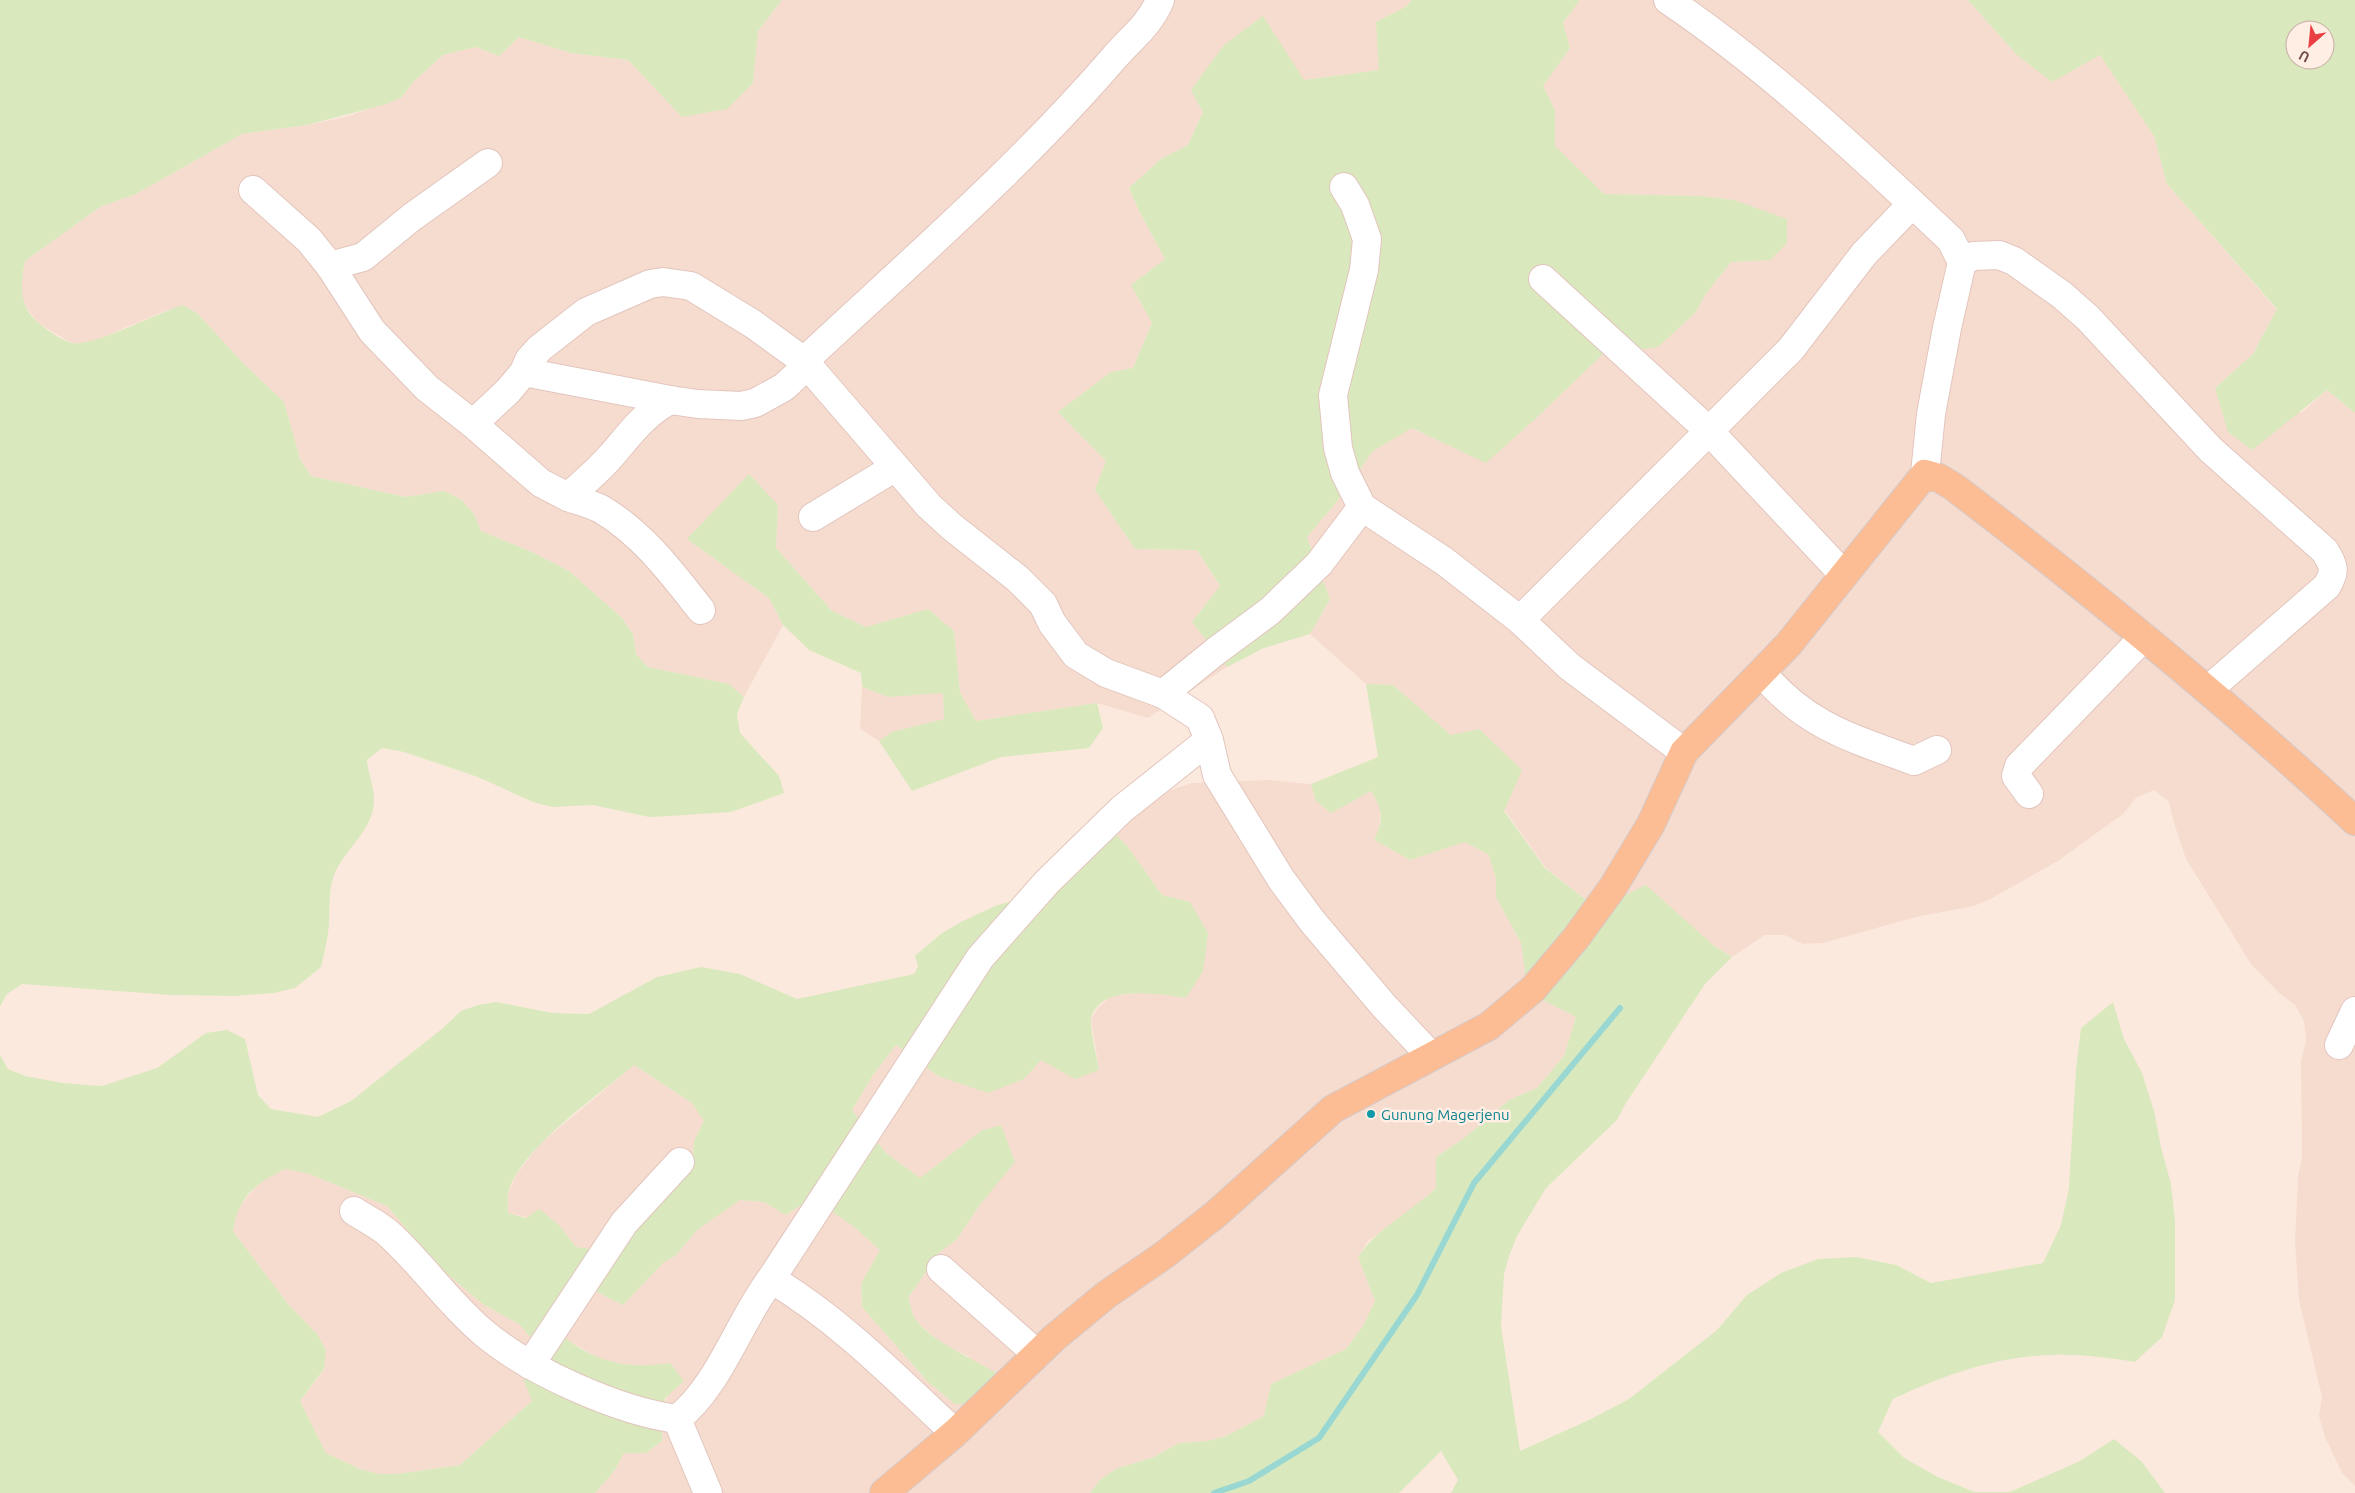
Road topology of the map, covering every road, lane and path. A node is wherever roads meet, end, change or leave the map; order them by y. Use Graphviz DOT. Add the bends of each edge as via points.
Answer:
graph roads {
  1 [pos="1160,0"];
  2 [pos="1668,0"];
  3 [pos="488,163"];
  4 [pos="1344,187"];
  5 [pos="253,190"];
  6 [pos="1912,204"];
  7 [pos="1962,262"];
  8 [pos="330,266"];
  9 [pos="1543,280"];
  10 [pos="804,361"];
  11 [pos="524,372"];
  12 [pos="670,400"];
  13 [pos="473,424"];
  14 [pos="1709,431"];
  15 [pos="894,468"];
  16 [pos="1925,474"];
  17 [pos="568,497"];
  18 [pos="1362,507"];
  19 [pos="813,517"];
  20 [pos="2344,572"];
  21 [pos="1844,575"];
  22 [pos="701,610"];
  23 [pos="1520,620"];
  24 [pos="2144,637"];
  25 [pos="1762,673"];
  26 [pos="2209,689"];
  27 [pos="1163,694"];
  28 [pos="1209,740"];
  29 [pos="1937,750"];
  30 [pos="1684,752"];
  31 [pos="2029,794"];
  32 [pos="2355,821"];
  33 [pos="2355,1011"];
  34 [pos="2339,1045"];
  35 [pos="1431,1056"];
  36 [pos="680,1162"];
  37 [pos="354,1211"];
  38 [pos="941,1269"];
  39 [pos="771,1279"];
  40 [pos="1037,1354"];
  41 [pos="530,1365"];
  42 [pos="677,1419"];
  43 [pos="956,1434"];
  44 [pos="708,1493"];
  45 [pos="884,1493"];
  1 -- 10 [label="street" via="1138,36 1066,113"];
  2 -- 6 [label="street" via="1762,69 1834,130"];
  3 -- 8 [label="street" via="412,217 363,257"];
  4 -- 18 [label="street" via="1355,205 1367,239 1364,270 1333,396 1338,448 1345,473"];
  5 -- 8 [label="street" via="310,240"];
  6 -- 7 [label="street" via="1951,240"];
  6 -- 14 [label="street" via="1864,254 1791,349"];
  7 -- 16 [label="street" via="1931,414"];
  7 -- 20 [label="street" via="1973,256 1999,255 2014,261 2062,295 2088,318 2211,450 2325,551"];
  8 -- 13 [label="street" via="372,331 427,388"];
  9 -- 14 [label="street"];
  10 -- 11 [label="street" via="753,324 691,286 663,282 613,298 586,312 540,348"];
  10 -- 12 [label="street" via="798,374 784,387 755,403 724,406"];
  10 -- 15 [label="street"];
  11 -- 12 [label="street"];
  11 -- 13 [label="street" via="508,392"];
  12 -- 17 [label="street" via="634,427"];
  13 -- 17 [label="street" via="541,483"];
  14 -- 21 [label="street"];
  14 -- 23 [label="street"];
  15 -- 19 [label="street"];
  15 -- 27 [label="street" via="952,528 1018,579 1043,604 1052,623 1076,655 1106,672"];
  16 -- 21 [label="main road"];
  16 -- 24 [label="main road" via="1954,488"];
  17 -- 22 [label="street" via="599,508 624,525 662,561"];
  18 -- 23 [label="street" via="1444,562"];
  18 -- 27 [label="street" via="1318,564 1270,611"];
  20 -- 26 [label="street" via="2334,575 2327,586"];
  21 -- 25 [label="main road"];
  23 -- 30 [label="street" via="1570,668"];
  24 -- 26 [label="main road"];
  24 -- 31 [label="street" via="2019,766 2016,776"];
  25 -- 29 [label="street" via="1775,689 1815,722 1846,738 1914,761"];
  25 -- 30 [label="main road"];
  26 -- 32 [label="main road"];
  27 -- 28 [label="street" via="1200,718"];
  28 -- 35 [label="street" via="1217,775 1281,880 1366,985"];
  28 -- 39 [label="street" via="1115,816 1047,882 980,958"];
  30 -- 35 [label="main road" via="1651,824 1613,887 1576,938 1533,989 1490,1026"];
  33 -- 34 [label="street"];
  35 -- 40 [label="main road" via="1333,1109 1216,1214 1106,1295"];
  36 -- 41 [label="street" via="624,1223"];
  37 -- 41 [label="street" via="387,1233 484,1333"];
  38 -- 40 [label="street"];
  39 -- 42 [label="street" via="756,1299 718,1371 694,1406"];
  39 -- 43 [label="street" via="795,1293 858,1344"];
  40 -- 43 [label="main road"];
  41 -- 42 [label="street" via="590,1393"];
  42 -- 44 [label="street"];
  43 -- 45 [label="main road"];
}
